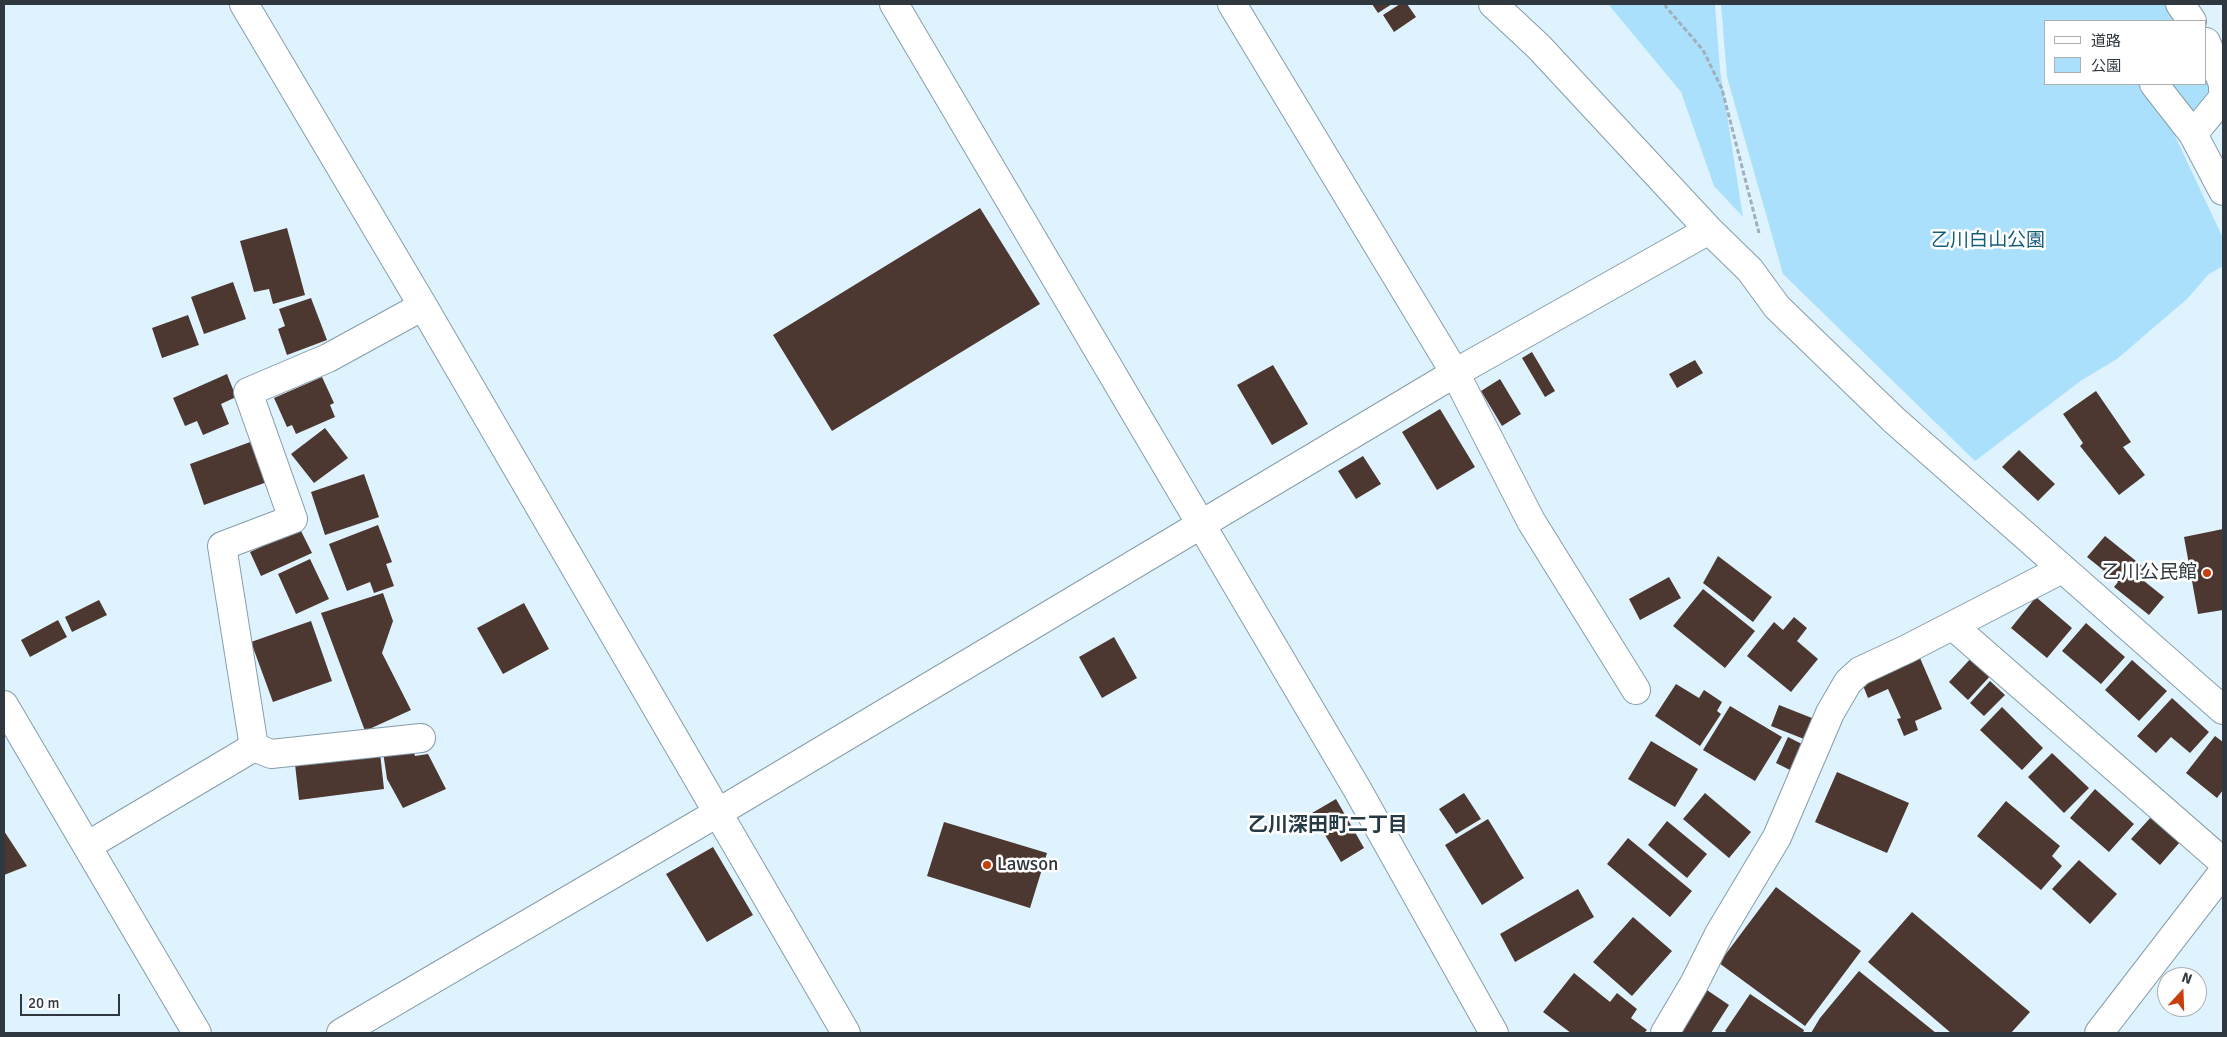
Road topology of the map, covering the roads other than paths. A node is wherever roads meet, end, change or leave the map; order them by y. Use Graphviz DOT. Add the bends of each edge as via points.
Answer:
graph roads {
  1 [pos="244,4"];
  2 [pos="894,4"];
  3 [pos="1232,4"];
  4 [pos="1493,4"];
  5 [pos="2180,4"];
  6 [pos="2191,20"];
  7 [pos="2207,44"];
  8 [pos="2155,85"];
  9 [pos="2223,90"];
  10 [pos="2223,98"];
  11 [pos="2193,134"];
  12 [pos="2223,191"];
  13 [pos="1709,230"];
  14 [pos="423,306"];
  15 [pos="1455,373"];
  16 [pos="1200,526"];
  17 [pos="2062,569"];
  18 [pos="1953,626"];
  19 [pos="1636,690"];
  20 [pos="4,706"];
  21 [pos="2223,710"];
  22 [pos="421,738"];
  23 [pos="254,747"];
  24 [pos="719,812"];
  25 [pos="87,846"];
  26 [pos="2223,862"];
  27 [pos="2223,872"];
  28 [pos="197,1033"];
  29 [pos="341,1033"];
  30 [pos="846,1033"];
  31 [pos="1494,1033"];
  32 [pos="1664,1033"];
  33 [pos="2098,1033"];
  1 -- 14 [label="street"];
  2 -- 16 [label="street"];
  3 -- 15 [label="street"];
  4 -- 13 [label="street" via="1539,47"];
  5 -- 6 [label="street"];
  7 -- 9 [label="street"];
  8 -- 11 [label="street"];
  10 -- 11 [label="street"];
  11 -- 12 [label="street"];
  13 -- 15 [label="street"];
  13 -- 17 [label="street" via="1750,270 1777,307 1894,420"];
  14 -- 23 [label="street" via="328,358 248,392 293,519 222,546"];
  14 -- 24 [label="street"];
  15 -- 16 [label="street"];
  15 -- 19 [label="street" via="1531,522"];
  16 -- 24 [label="street"];
  16 -- 31 [label="street" via="1356,787"];
  17 -- 18 [label="street"];
  17 -- 21 [label="street"];
  18 -- 26 [label="street"];
  18 -- 32 [label="street" via="1860,671 1848,682 1830,713 1777,837"];
  20 -- 25 [label="street"];
  22 -- 23 [label="street" via="271,754"];
  23 -- 25 [label="street"];
  24 -- 29 [label="street"];
  24 -- 30 [label="street"];
  25 -- 28 [label="street"];
  27 -- 33 [label="street"];
}
